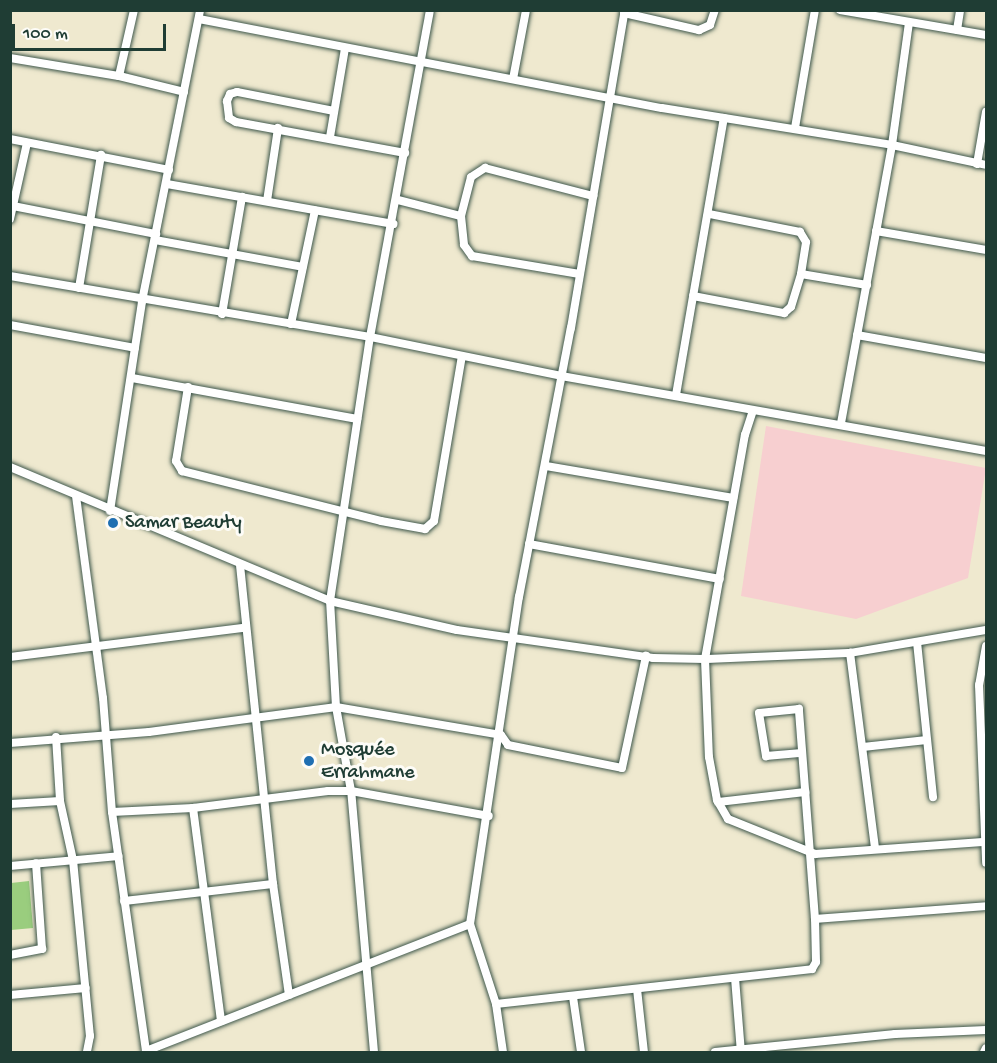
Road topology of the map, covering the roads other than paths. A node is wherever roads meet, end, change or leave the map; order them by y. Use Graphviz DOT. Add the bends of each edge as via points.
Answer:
graph roads {
  1 [pos="134,10"];
  2 [pos="430,10"];
  3 [pos="526,10"];
  4 [pos="715,10"];
  5 [pos="815,10"];
  6 [pos="840,10"];
  7 [pos="960,10"];
  8 [pos="624,12"];
  9 [pos="199,15"];
  10 [pos="909,23"];
  11 [pos="957,30"];
  12 [pos="987,35"];
  13 [pos="345,48"];
  14 [pos="10,58"];
  15 [pos="421,60"];
  16 [pos="119,76"];
  17 [pos="513,79"];
  18 [pos="184,92"];
  19 [pos="608,96"];
  20 [pos="334,111"];
  21 [pos="987,112"];
  22 [pos="724,118"];
  23 [pos="278,128"];
  24 [pos="795,128"];
  25 [pos="330,137"];
  26 [pos="10,140"];
  27 [pos="27,143"];
  28 [pos="892,145"];
  29 [pos="405,153"];
  30 [pos="101,155"];
  31 [pos="982,165"];
  32 [pos="169,170"];
  33 [pos="167,184"];
  34 [pos="593,196"];
  35 [pos="242,197"];
  36 [pos="398,200"];
  37 [pos="267,201"];
  38 [pos="13,206"];
  39 [pos="315,210"];
  40 [pos="709,214"];
  41 [pos="461,216"];
  42 [pos="10,219"];
  43 [pos="89,221"];
  44 [pos="393,224"];
  45 [pos="876,231"];
  46 [pos="155,237"];
  47 [pos="987,250"];
  48 [pos="231,254"];
  49 [pos="303,267"];
  50 [pos="580,274"];
  51 [pos="801,274"];
  52 [pos="10,276"];
  53 [pos="867,285"];
  54 [pos="79,288"];
  55 [pos="693,296"];
  56 [pos="142,301"];
  57 [pos="222,314"];
  58 [pos="291,324"];
  59 [pos="10,325"];
  60 [pos="857,335"];
  61 [pos="370,337"];
  62 [pos="135,348"];
  63 [pos="462,356"];
  64 [pos="987,358"];
  65 [pos="561,376"];
  66 [pos="132,378"];
  67 [pos="188,387"];
  68 [pos="676,395"];
  69 [pos="753,411"];
  70 [pos="357,419"];
  71 [pos="841,423"];
  72 [pos="987,451"];
  73 [pos="546,466"];
  74 [pos="10,467"];
  75 [pos="76,495"];
  76 [pos="733,498"];
  77 [pos="110,511"];
  78 [pos="341,511"];
  79 [pos="529,544"];
  80 [pos="240,565"];
  81 [pos="720,579"];
  82 [pos="330,601"];
  83 [pos="244,628"];
  84 [pos="987,630"];
  85 [pos="513,636"];
  86 [pos="917,642"];
  87 [pos="987,646"];
  88 [pos="96,648"];
  89 [pos="850,653"];
  90 [pos="646,656"];
  91 [pos="10,657"];
  92 [pos="705,659"];
  93 [pos="336,707"];
  94 [pos="258,718"];
  95 [pos="501,735"];
  96 [pos="107,736"];
  97 [pos="56,737"];
  98 [pos="927,740"];
  99 [pos="10,743"];
  100 [pos="863,747"];
  101 [pos="802,753"];
  102 [pos="351,791"];
  103 [pos="805,792"];
  104 [pos="933,797"];
  105 [pos="266,799"];
  106 [pos="60,801"];
  107 [pos="718,802"];
  108 [pos="10,804"];
  109 [pos="193,808"];
  110 [pos="112,812"];
  111 [pos="489,816"];
  112 [pos="983,842"];
  113 [pos="875,848"];
  114 [pos="809,853"];
  115 [pos="119,856"];
  116 [pos="74,860"];
  117 [pos="36,863"];
  118 [pos="987,863"];
  119 [pos="10,866"];
  120 [pos="273,884"];
  121 [pos="202,890"];
  122 [pos="124,901"];
  123 [pos="987,906"];
  124 [pos="815,919"];
  125 [pos="470,924"];
  126 [pos="10,955"];
  127 [pos="368,963"];
  128 [pos="735,978"];
  129 [pos="86,988"];
  130 [pos="637,989"];
  131 [pos="10,995"];
  132 [pos="288,995"];
  133 [pos="573,997"];
  134 [pos="496,1004"];
  135 [pos="221,1021"];
  136 [pos="987,1030"];
  137 [pos="987,1048"];
  138 [pos="741,1051"];
  139 [pos="146,1052"];
  140 [pos="87,1053"];
  141 [pos="374,1053"];
  142 [pos="503,1053"];
  143 [pos="581,1053"];
  144 [pos="644,1053"];
  145 [pos="715,1053"];
  146 [pos="984,1053"];
  1 -- 16 [label="street"];
  2 -- 15 [label="street"];
  3 -- 17 [label="street"];
  4 -- 8 [label="street" via="711,25 699,30"];
  5 -- 24 [label="street"];
  6 -- 10 [label="street"];
  7 -- 11 [label="street"];
  8 -- 19 [label="street"];
  9 -- 13 [label="street"];
  9 -- 18 [label="street"];
  10 -- 11 [label="street"];
  10 -- 28 [label="street"];
  11 -- 12 [label="street"];
  13 -- 15 [label="street"];
  13 -- 20 [label="street"];
  14 -- 16 [label="street"];
  15 -- 17 [label="street"];
  15 -- 29 [label="street"];
  16 -- 18 [label="street"];
  17 -- 19 [label="street"];
  18 -- 32 [label="street"];
  19 -- 22 [label="street"];
  19 -- 34 [label="street"];
  20 -- 23 [label="street" via="230,94 226,101 229,118"];
  20 -- 25 [label="street"];
  21 -- 31 [label="street"];
  22 -- 24 [label="street"];
  22 -- 40 [label="street"];
  23 -- 25 [label="street"];
  23 -- 37 [label="street"];
  24 -- 28 [label="street"];
  25 -- 29 [label="street"];
  26 -- 27 [label="street"];
  27 -- 30 [label="street"];
  27 -- 38 [label="street"];
  28 -- 31 [label="street"];
  28 -- 45 [label="street"];
  29 -- 36 [label="street"];
  30 -- 32 [label="street"];
  30 -- 43 [label="street"];
  32 -- 33 [label="street"];
  33 -- 35 [label="street"];
  33 -- 46 [label="street"];
  34 -- 41 [label="street" via="485,168 471,177"];
  34 -- 50 [label="street"];
  35 -- 37 [label="street"];
  35 -- 48 [label="street"];
  36 -- 41 [label="street"];
  36 -- 44 [label="street"];
  37 -- 39 [label="street"];
  38 -- 42 [label="street"];
  38 -- 43 [label="street"];
  39 -- 44 [label="street"];
  39 -- 49 [label="street"];
  40 -- 51 [label="street" via="800,232 806,242"];
  40 -- 55 [label="street"];
  41 -- 50 [label="street" via="464,245 472,256"];
  43 -- 46 [label="street"];
  43 -- 54 [label="street"];
  44 -- 61 [label="street"];
  45 -- 47 [label="street"];
  45 -- 53 [label="street"];
  46 -- 48 [label="street"];
  46 -- 56 [label="street"];
  48 -- 49 [label="street"];
  48 -- 57 [label="street"];
  49 -- 58 [label="street"];
  50 -- 65 [label="street"];
  51 -- 53 [label="street"];
  51 -- 55 [label="street" via="791,307 784,313"];
  52 -- 54 [label="street"];
  53 -- 60 [label="street"];
  54 -- 56 [label="street"];
  55 -- 68 [label="street"];
  56 -- 57 [label="street"];
  56 -- 62 [label="street"];
  57 -- 58 [label="street"];
  58 -- 61 [label="street"];
  59 -- 62 [label="street"];
  60 -- 64 [label="street"];
  60 -- 71 [label="street"];
  61 -- 63 [label="street"];
  61 -- 70 [label="street"];
  62 -- 66 [label="street"];
  63 -- 65 [label="street"];
  63 -- 78 [label="street" via="431,526 414,527"];
  65 -- 68 [label="street"];
  65 -- 73 [label="street"];
  66 -- 67 [label="street"];
  66 -- 77 [label="street"];
  67 -- 70 [label="street"];
  67 -- 78 [label="street" via="176,461 182,471"];
  68 -- 69 [label="street"];
  69 -- 71 [label="street"];
  69 -- 76 [label="street"];
  70 -- 78 [label="street"];
  71 -- 72 [label="street"];
  73 -- 76 [label="street"];
  73 -- 79 [label="street"];
  74 -- 75 [label="street"];
  75 -- 77 [label="street"];
  75 -- 88 [label="street"];
  76 -- 81 [label="street"];
  77 -- 80 [label="street"];
  78 -- 82 [label="street"];
  79 -- 81 [label="street"];
  79 -- 85 [label="street"];
  80 -- 82 [label="street"];
  80 -- 83 [label="street"];
  81 -- 92 [label="street"];
  82 -- 85 [label="street" via="457,630"];
  82 -- 93 [label="street"];
  83 -- 88 [label="street"];
  83 -- 94 [label="street"];
  84 -- 86 [label="street"];
  85 -- 90 [label="street"];
  85 -- 95 [label="street"];
  86 -- 89 [label="street"];
  86 -- 98 [label="street"];
  87 -- 112 [label="street" via="980,685"];
  88 -- 91 [label="street"];
  88 -- 96 [label="street"];
  89 -- 92 [label="street"];
  89 -- 100 [label="street"];
  90 -- 92 [label="street"];
  90 -- 95 [label="street" via="622,768 508,745"];
  92 -- 107 [label="street" via="708,747"];
  93 -- 94 [label="street"];
  93 -- 95 [label="street"];
  93 -- 102 [label="street"];
  94 -- 96 [label="street"];
  94 -- 105 [label="street"];
  95 -- 111 [label="street"];
  96 -- 97 [label="street"];
  96 -- 110 [label="street"];
  97 -- 99 [label="street"];
  97 -- 106 [label="street"];
  98 -- 100 [label="street"];
  98 -- 104 [label="street"];
  100 -- 113 [label="street"];
  101 -- 101 [label="street" via="799,709 759,713 766,756"];
  101 -- 103 [label="street"];
  102 -- 105 [label="street"];
  102 -- 111 [label="street"];
  102 -- 127 [label="street"];
  103 -- 107 [label="street"];
  103 -- 114 [label="street"];
  105 -- 109 [label="street"];
  105 -- 120 [label="street"];
  106 -- 108 [label="street"];
  106 -- 116 [label="street"];
  107 -- 114 [label="street" via="728,819"];
  109 -- 110 [label="street"];
  109 -- 121 [label="street"];
  110 -- 115 [label="street"];
  111 -- 125 [label="street"];
  112 -- 113 [label="street"];
  112 -- 118 [label="street"];
  113 -- 114 [label="street"];
  114 -- 124 [label="street"];
  115 -- 116 [label="street"];
  115 -- 122 [label="street"];
  116 -- 117 [label="street"];
  116 -- 129 [label="street" via="77,931"];
  117 -- 119 [label="street"];
  117 -- 126 [label="street" via="42,949"];
  120 -- 121 [label="street"];
  120 -- 132 [label="street"];
  121 -- 122 [label="street"];
  121 -- 135 [label="street"];
  122 -- 139 [label="street"];
  123 -- 124 [label="street"];
  124 -- 128 [label="street" via="816,962 812,969"];
  125 -- 127 [label="street"];
  125 -- 134 [label="street"];
  127 -- 132 [label="street"];
  127 -- 141 [label="street"];
  128 -- 130 [label="street"];
  128 -- 138 [label="street"];
  129 -- 131 [label="street"];
  129 -- 140 [label="street" via="90,1036"];
  130 -- 133 [label="street"];
  130 -- 144 [label="street"];
  132 -- 135 [label="street"];
  133 -- 134 [label="street"];
  133 -- 143 [label="street"];
  134 -- 142 [label="street"];
  135 -- 139 [label="street"];
  136 -- 138 [label="street" via="895,1034"];
  137 -- 146 [label="street"];
  138 -- 145 [label="street"];
}
